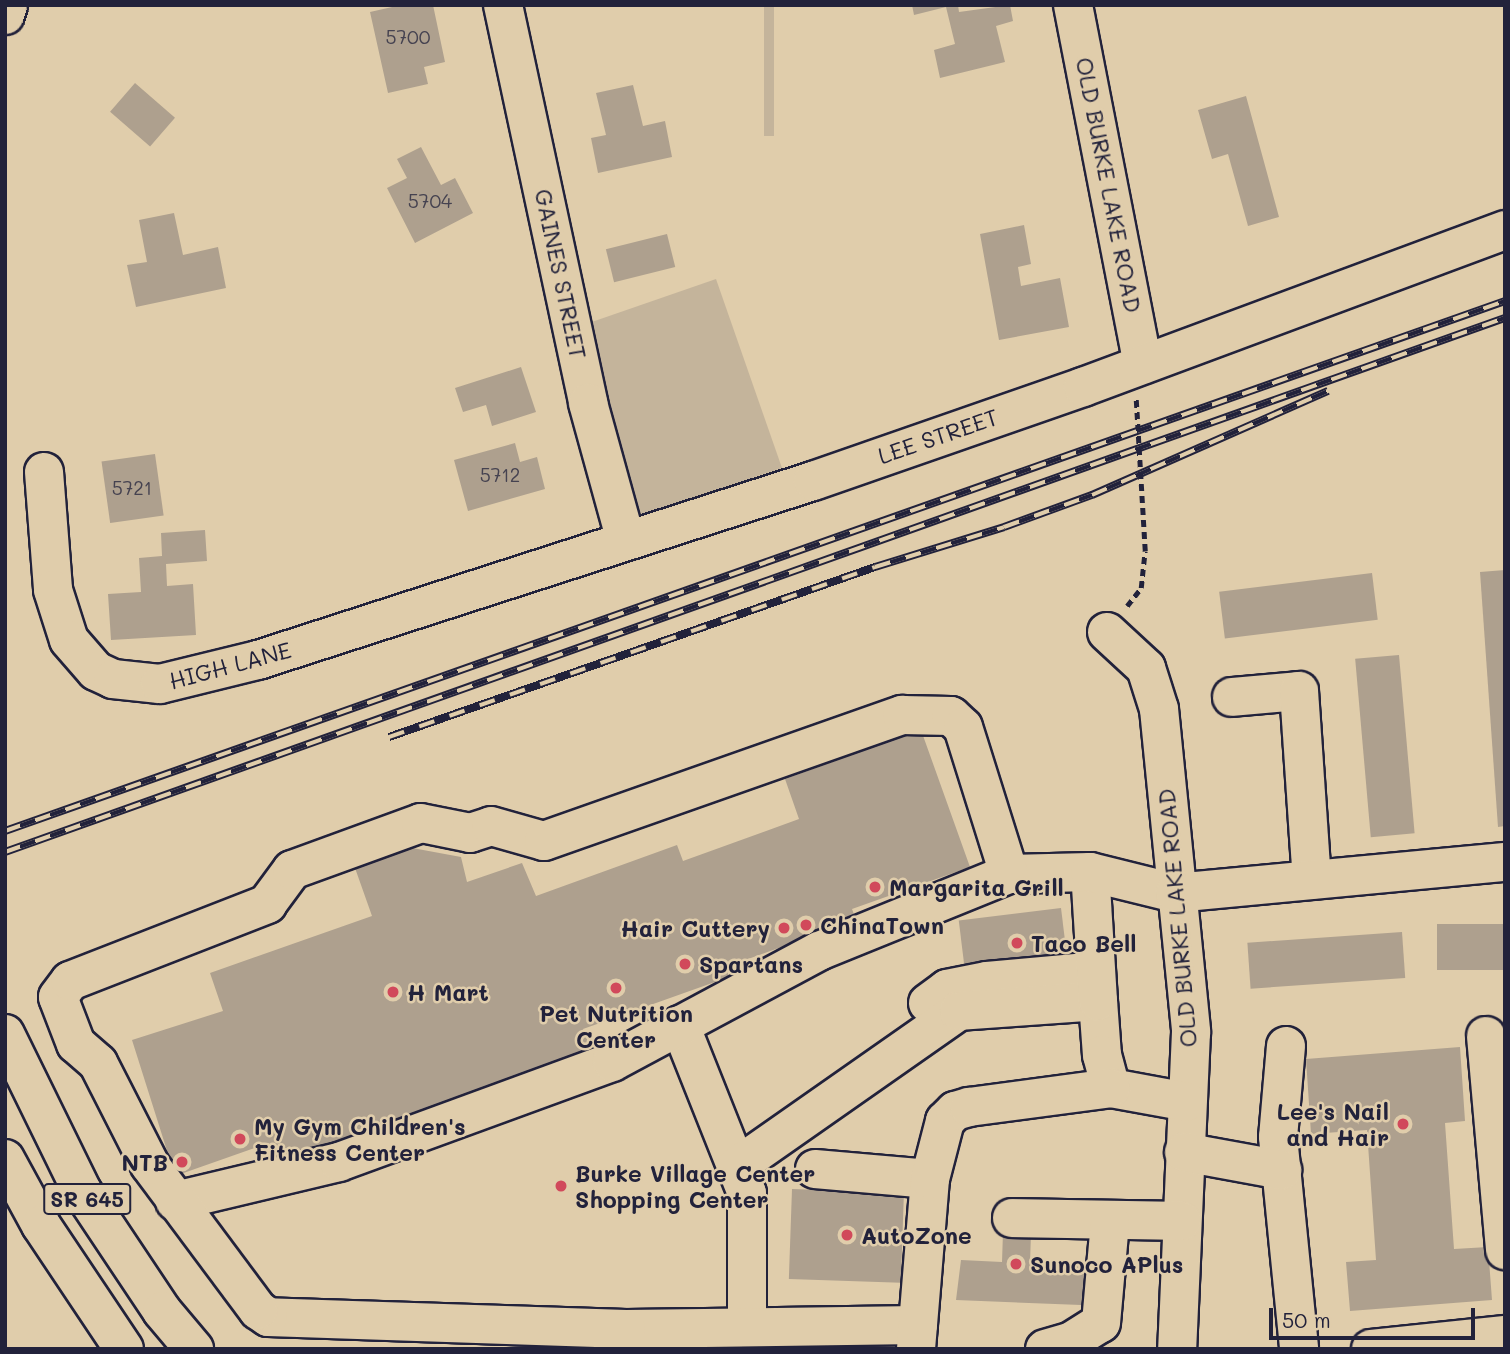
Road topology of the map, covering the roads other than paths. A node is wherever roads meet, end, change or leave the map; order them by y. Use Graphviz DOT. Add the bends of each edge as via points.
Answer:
graph roads {
  1 [pos="8,5"];
  2 [pos="503,5"];
  3 [pos="1073,5"];
  4 [pos="5,15"];
  5 [pos="1505,230"];
  6 [pos="1138,366"];
  7 [pos="44,472"];
  8 [pos="626,541"];
  9 [pos="366,625"];
  10 [pos="1107,632"];
  11 [pos="1232,697"];
  12 [pos="1505,862"];
  13 [pos="1090,872"];
  14 [pos="1009,874"];
  15 [pos="1312,880"];
  16 [pos="1175,894"];
  17 [pos="1097,986"];
  18 [pos="680,1025"];
  19 [pos="5,1034"];
  20 [pos="1486,1036"];
  21 [pos="1286,1046"];
  22 [pos="1111,1088"];
  23 [pos="807,1090"];
  24 [pos="1187,1102"];
  25 [pos="1184,1152"];
  26 [pos="5,1159"];
  27 [pos="736,1167"];
  28 [pos="815,1169"];
  29 [pos="1282,1170"];
  30 [pos="930,1179"];
  31 [pos="175,1201"];
  32 [pos="1012,1218"];
  33 [pos="1182,1221"];
  34 [pos="1110,1222"];
  35 [pos="1505,1250"];
  36 [pos="1180,1278"];
  37 [pos="747,1325"];
  38 [pos="1505,1335"];
  39 [pos="917,1337"];
  40 [pos="705,1338"];
  41 [pos="124,1349"];
  42 [pos="194,1349"];
  43 [pos="1045,1349"];
  44 [pos="1154,1349"];
  45 [pos="1177,1349"];
  46 [pos="1299,1349"];
  47 [pos="1371,1349"];
  1 -- 4 [label="street"];
  2 -- 8 [label="street, GAINES STREET" via="591,414"];
  3 -- 6 [label="street, OLD BURKE LAKE ROAD"];
  5 -- 6 [label="street, LEE STREET"];
  6 -- 8 [label="street, LEE STREET" via="813,481"];
  7 -- 9 [label="street, HIGH LANE" via="49,559 60,619 79,657 96,671 142,684 182,680"];
  8 -- 9 [label="street, LEE STREET"];
  10 -- 16 [label="street, OLD BURKE LAKE ROAD" via="1146,668 1159,709"];
  11 -- 15 [label="street" via="1299,691"];
  12 -- 15 [label="street"];
  13 -- 14 [label="street"];
  13 -- 16 [label="street"];
  13 -- 17 [label="street"];
  14 -- 18 [label="street" via="819,951"];
  14 -- 31 [label="street" via="963,727 951,716 902,715 544,841 491,826 470,833 421,823 292,870 267,904 70,981 58,997 76,1044 98,1063 150,1165"];
  15 -- 16 [label="street"];
  16 -- 24 [label="street, OLD BURKE LAKE ROAD" via="1191,1032"];
  17 -- 22 [label="street" via="1102,1055"];
  17 -- 23 [label="street" via="1035,974 947,989"];
  17 -- 27 [label="street" via="958,1011"];
  18 -- 27 [label="street"];
  18 -- 31 [label="street" via="612,1062 339,1162"];
  19 -- 42 [label="street, SR 645" via="82,1191 149,1292"];
  20 -- 35 [label="street"];
  21 -- 29 [label="street" via="1278,1137"];
  22 -- 24 [label="street"];
  22 -- 30 [label="street" via="955,1111 945,1121"];
  24 -- 25 [label="street, OLD BURKE LAKE ROAD"];
  25 -- 29 [label="street"];
  25 -- 33 [label="street, OLD BURKE LAKE ROAD"];
  26 -- 41 [label="street, SR 645" via="54,1245"];
  27 -- 37 [label="street" via="747,1193"];
  28 -- 30 [label="street"];
  29 -- 46 [label="street"];
  30 -- 39 [label="street"];
  31 -- 40 [label="street" via="258,1310 279,1319"];
  32 -- 34 [label="street"];
  33 -- 34 [label="street"];
  33 -- 36 [label="street, OLD BURKE LAKE ROAD"];
  34 -- 43 [label="street" via="1101,1323 1070,1342"];
  36 -- 44 [label="street"];
  36 -- 45 [label="street, OLD BURKE LAKE ROAD"];
  37 -- 39 [label="street"];
  37 -- 40 [label="street"];
  38 -- 47 [label="street"];
}
